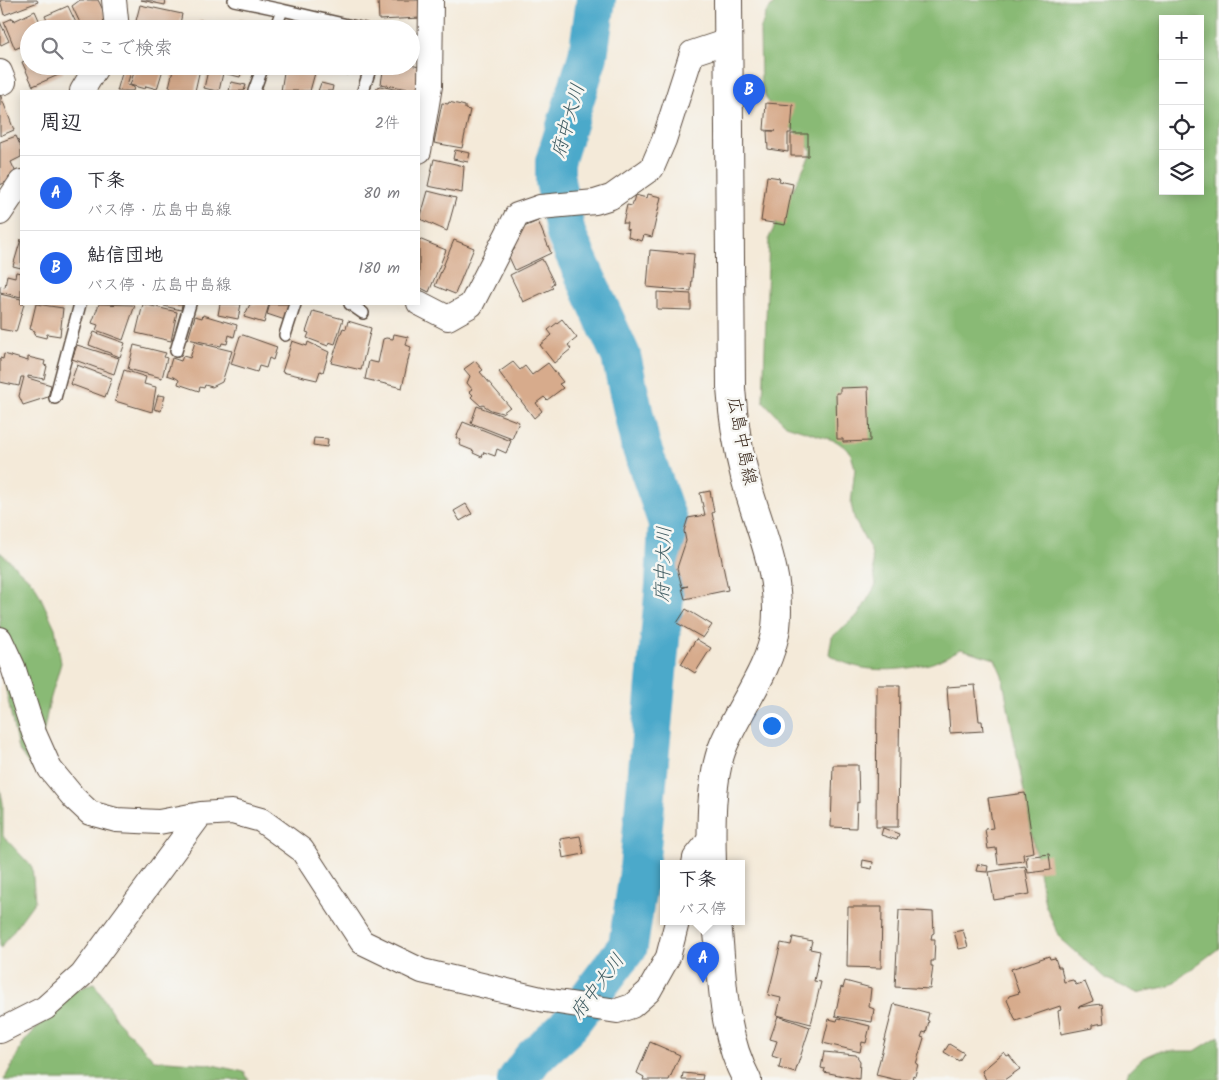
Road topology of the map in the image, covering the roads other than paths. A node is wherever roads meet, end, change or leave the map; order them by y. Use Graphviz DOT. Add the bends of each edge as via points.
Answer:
graph roads {
  1 [pos="114,0"];
  2 [pos="234,0"];
  3 [pos="431,0"];
  4 [pos="728,0"];
  5 [pos="282,10"];
  6 [pos="116,20"];
  7 [pos="278,20"];
  8 [pos="326,20"];
  9 [pos="421,41"];
  10 [pos="728,41"];
  11 [pos="0,72"];
  12 [pos="92,75"];
  13 [pos="260,75"];
  14 [pos="368,75"];
  15 [pos="0,84"];
  16 [pos="83,90"];
  17 [pos="254,90"];
  18 [pos="363,90"];
  19 [pos="420,145"];
  20 [pos="20,183"];
  21 [pos="0,213"];
  22 [pos="420,304"];
  23 [pos="80,305"];
  24 [pos="190,305"];
  25 [pos="295,305"];
  26 [pos="351,305"];
  27 [pos="362,313"];
  28 [pos="285,335"];
  29 [pos="176,351"];
  30 [pos="55,398"];
  31 [pos="0,639"];
  32 [pos="201,814"];
  33 [pos="711,851"];
  34 [pos="695,860"];
  35 [pos="676,925"];
  36 [pos="717,925"];
  37 [pos="0,1031"];
  38 [pos="747,1080"];
  1 -- 6 [label="street"];
  2 -- 5 [label="lane"];
  3 -- 9 [label="street"];
  4 -- 10 [label="main road, 広島中島線"];
  5 -- 7 [label="lane"];
  5 -- 8 [label="lane"];
  9 -- 19 [label="street" via="430,86"];
  10 -- 22 [label="street" via="692,53 652,168 611,197 595,202 540,206 517,215 471,304 448,318"];
  10 -- 33 [label="main road, 広島中島線" via="730,388 739,451 770,553 778,604 776,630 769,654 722,747 712,807"];
  11 -- 15 [label="street" via="4,82"];
  12 -- 16 [label="street"];
  13 -- 17 [label="lane"];
  14 -- 18 [label="lane"];
  20 -- 21 [label="street"];
  23 -- 30 [label="lane"];
  24 -- 29 [label="lane"];
  25 -- 28 [label="lane"];
  26 -- 27 [label="lane"];
  31 -- 32 [label="street" via="50,769 90,813 116,820 159,822"];
  32 -- 35 [label="street" via="232,812 261,820 302,850 362,942 422,971 545,1000 617,1011 632,1006 649,991 668,957"];
  32 -- 37 [label="street" via="82,975 44,1008"];
  33 -- 34 [label="street"];
  36 -- 38 [label="main road" via="728,1035"];
}
